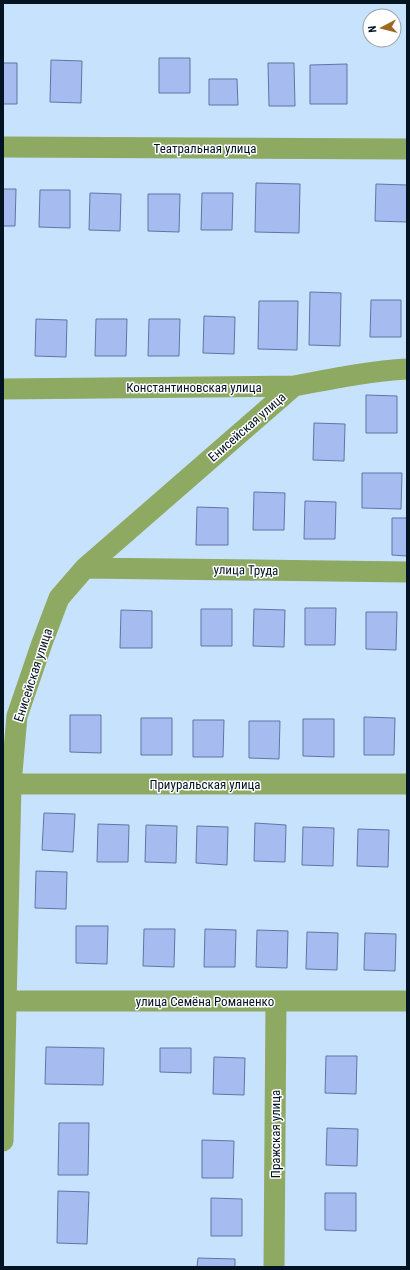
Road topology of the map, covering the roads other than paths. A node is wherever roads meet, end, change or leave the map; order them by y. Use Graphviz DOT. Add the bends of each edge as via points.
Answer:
graph roads {
  1 [pos="3,147"];
  2 [pos="407,149"];
  3 [pos="407,369"];
  4 [pos="294,386"];
  5 [pos="3,389"];
  6 [pos="85,568"];
  7 [pos="407,572"];
  8 [pos="10,713"];
  9 [pos="7,784"];
  10 [pos="407,784"];
  11 [pos="276,1001"];
  12 [pos="407,1001"];
  13 [pos="5,1002"];
  14 [pos="3,1141"];
  15 [pos="274,1267"];
  1 -- 2 [label="street, Театральная улица"];
  3 -- 4 [label="street, Константиновская улица"];
  4 -- 5 [label="street, Константиновская улица"];
  4 -- 6 [label="street, Енисейская улица"];
  6 -- 7 [label="street, улица Труда"];
  6 -- 8 [label="street, Енисейская улица" via="59,598"];
  8 -- 9 [label="street, Енисейская улица"];
  9 -- 10 [label="street, Приуральская улица"];
  9 -- 13 [label="street, Енисейская улица"];
  11 -- 12 [label="street, улица Семёна Романенко"];
  11 -- 13 [label="street, улица Семёна Романенко"];
  11 -- 15 [label="street, Пражская улица"];
  13 -- 14 [label="street, Енисейская улица"];
}
